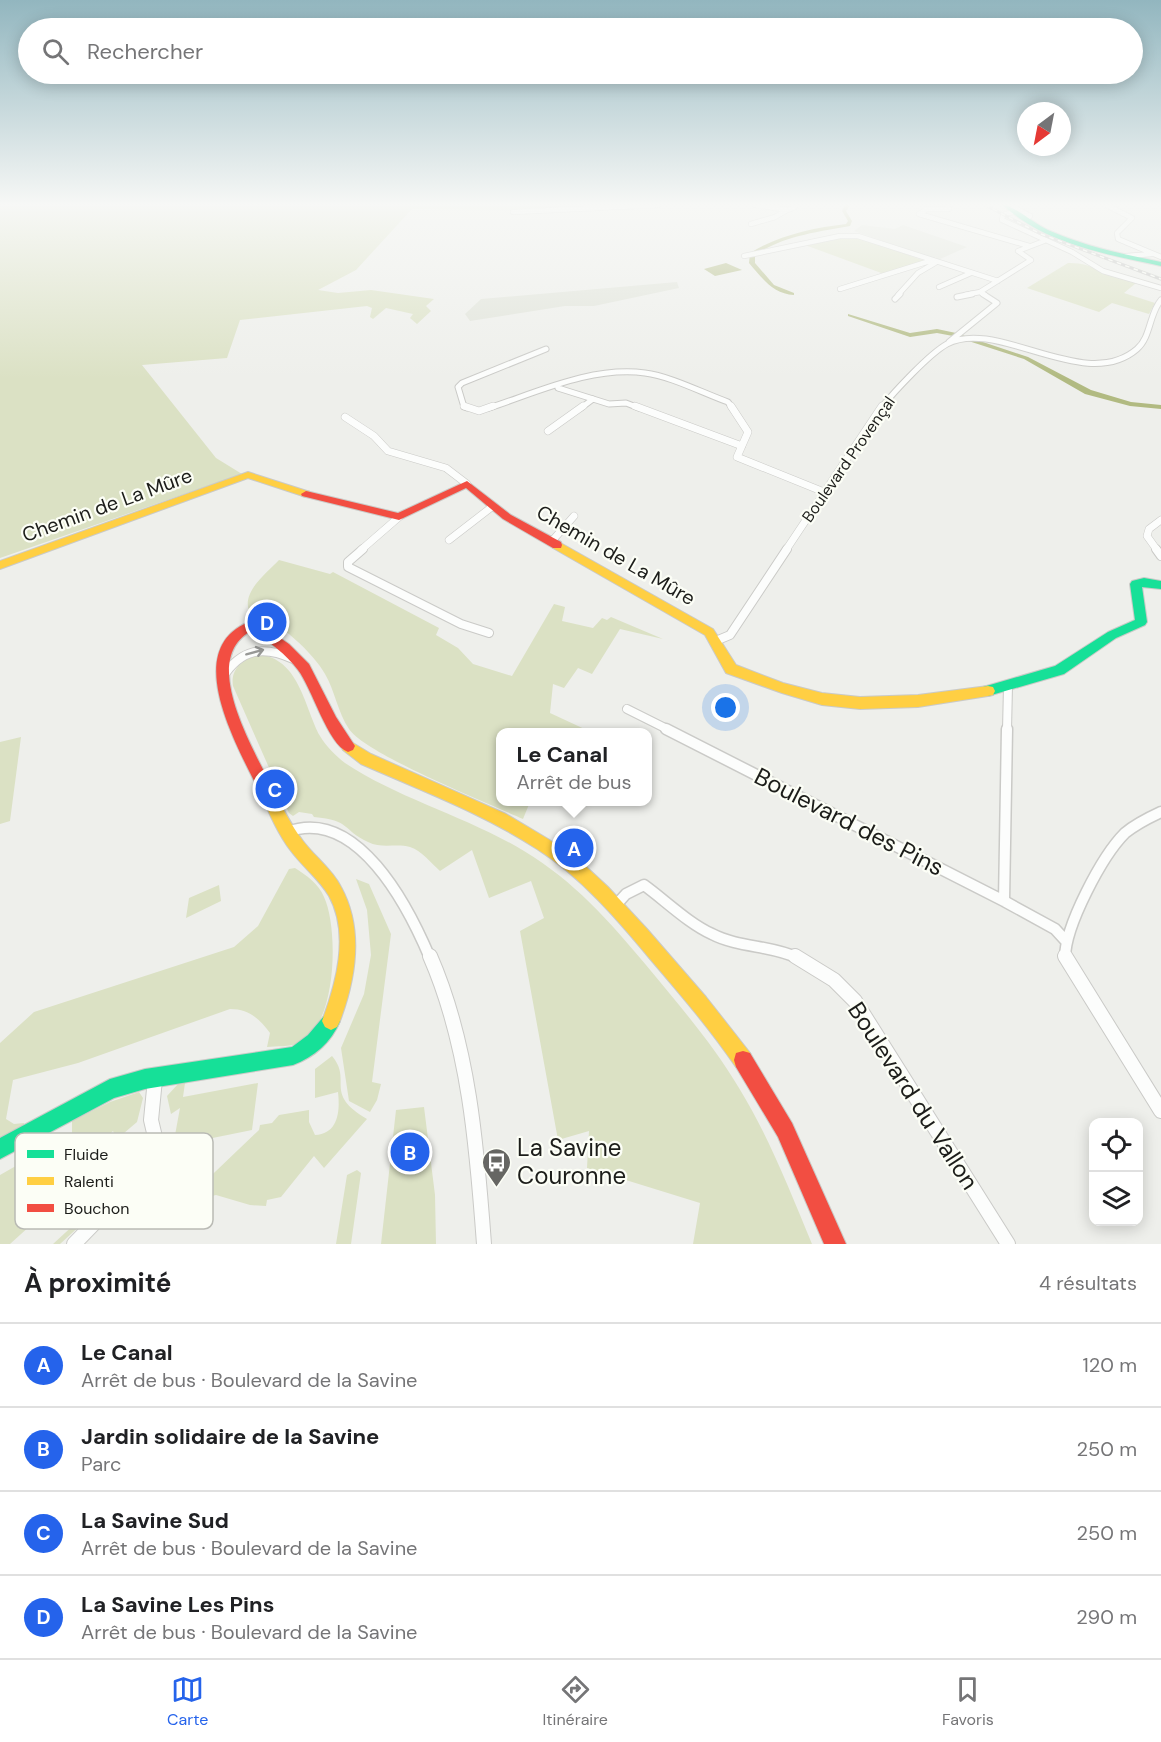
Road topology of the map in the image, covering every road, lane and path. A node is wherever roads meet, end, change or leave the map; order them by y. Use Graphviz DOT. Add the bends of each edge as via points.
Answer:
graph roads {
  1 [pos="929,263"];
  2 [pos="933,263"];
  3 [pos="942,263"];
  4 [pos="1026,263"];
  5 [pos="1089,263"];
  6 [pos="971,273"];
  7 [pos="998,281"];
  8 [pos="939,287"];
  9 [pos="1161,288"];
  10 [pos="840,289"];
  11 [pos="980,292"];
  12 [pos="957,297"];
  13 [pos="895,299"];
  14 [pos="1161,300"];
  15 [pos="957,337"];
  16 [pos="546,349"];
  17 [pos="558,388"];
  18 [pos="593,399"];
  19 [pos="345,417"];
  20 [pos="548,431"];
  21 [pos="742,446"];
  22 [pos="467,484"];
  23 [pos="824,492"];
  24 [pos="493,506"];
  25 [pos="574,516"];
  26 [pos="399,517"];
  27 [pos="1161,520"];
  28 [pos="449,540"];
  29 [pos="552,541"];
  30 [pos="1161,556"];
  31 [pos="0,565"];
  32 [pos="1161,585"];
  33 [pos="489,633"];
  34 [pos="718,640"];
  35 [pos="297,661"];
  36 [pos="222,680"];
  37 [pos="1008,686"];
  38 [pos="627,709"];
  39 [pos="1161,812"];
  40 [pos="287,832"];
  41 [pos="1004,901"];
  42 [pos="616,905"];
  43 [pos="1066,941"];
  44 [pos="155,1078"];
  45 [pos="1161,1111"];
  46 [pos="29,1133"];
  47 [pos="153,1133"];
  48 [pos="15,1141"];
  49 [pos="0,1149"];
  50 [pos="89,1229"];
  51 [pos="74,1244"];
  52 [pos="484,1244"];
  53 [pos="835,1244"];
  54 [pos="1008,1244"];
  1 -- 10 [label="street"];
  2 -- 13 [label="street" via="918,273"];
  3 -- 6 [label="street"];
  4 -- 7 [label="street"];
  5 -- 9 [label="street" via="1102,271"];
  6 -- 7 [label="street"];
  6 -- 8 [label="street"];
  7 -- 11 [label="street"];
  11 -- 12 [label="street"];
  11 -- 15 [label="street" via="997,303"];
  14 -- 15 [label="street, Boulevard Provençal" via="1154,308 1144,340 1137,349 1118,359 1093,363"];
  15 -- 23 [label="street, Boulevard Provençal" via="895,390"];
  16 -- 17 [label="street" via="462,383 458,387 460,398 464,407 479,411"];
  17 -- 18 [label="street"];
  17 -- 21 [label="street" via="605,373 647,373 728,402 747,432"];
  18 -- 20 [label="street"];
  18 -- 21 [label="street" via="609,404 626,403"];
  19 -- 22 [label="street" via="374,436 388,451 446,468"];
  21 -- 23 [label="street" via="736,457"];
  22 -- 24 [label="street, Chemin de La Mûre"];
  22 -- 26 [label="street"];
  23 -- 34 [label="street, Boulevard Provençal" via="730,635"];
  24 -- 28 [label="street"];
  24 -- 29 [label="street, Chemin de La Mûre"];
  25 -- 29 [label="street"];
  26 -- 31 [label="street, Chemin de La Mûre" via="304,494 248,475"];
  26 -- 33 [label="street" via="348,562 348,567 461,624"];
  27 -- 30 [label="street" via="1149,529 1147,536"];
  29 -- 34 [label="street, Chemin de La Mûre"];
  32 -- 37 [label="street" via="1136,584 1141,622 1135,627 1120,631 1085,657 1058,670"];
  34 -- 37 [label="street" via="723,662 731,669 836,702 884,704"];
  36 -- 35 [label="street, one-way" via="240,656 257,649 273,649"];
  35 -- 36 [label="street" via="261,628 248,626 235,633 223,661"];
  35 -- 42 [label="street" via="315,686 336,733 350,748 541,842 573,864"];
  36 -- 40 [label="street" via="263,784"];
  37 -- 41 [label="street"];
  38 -- 41 [label="street, Boulevard des Pins"];
  39 -- 43 [label="street" via="1126,830 1110,848"];
  40 -- 44 [label="street" via="296,848 329,883 346,922 348,945 343,986 321,1035 310,1048 292,1056"];
  40 -- 52 [label="street" via="305,827 343,836 390,878 411,915 437,973 461,1061 477,1147"];
  41 -- 43 [label="street, Boulevard des Pins" via="1055,929"];
  42 -- 53 [label="street" via="705,1008 748,1066 798,1156"];
  42 -- 54 [label="street, Boulevard du Vallon" via="626,894 644,885 711,934 782,950 834,980 862,1011"];
  43 -- 45 [label="street" via="1065,957"];
  44 -- 46 [label="street" via="110,1089"];
  44 -- 47 [label="street"];
  48 -- 49 [label="street"];
  50 -- 51 [label="street"];
}
